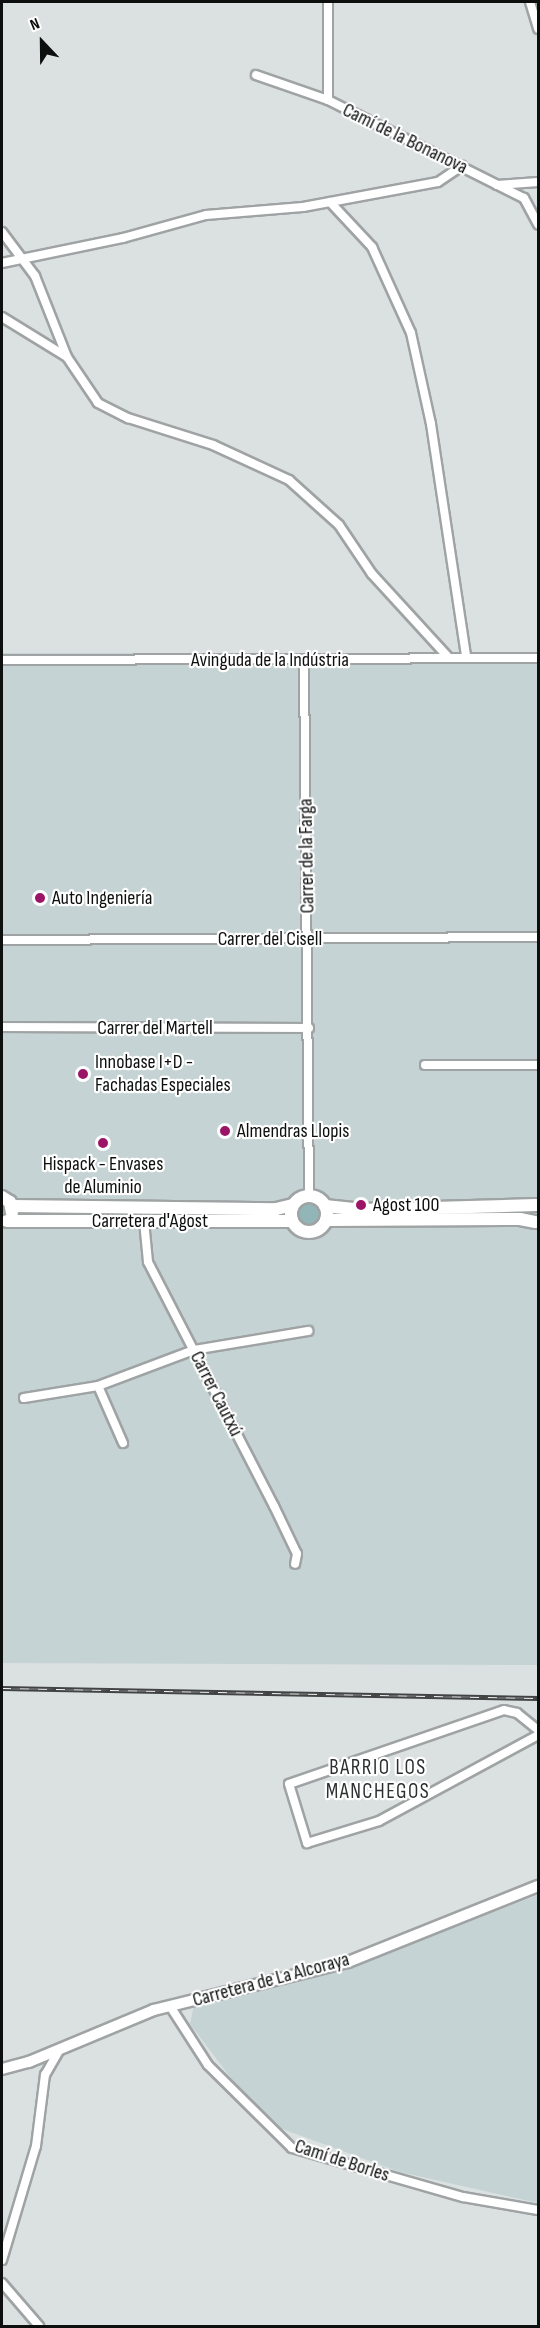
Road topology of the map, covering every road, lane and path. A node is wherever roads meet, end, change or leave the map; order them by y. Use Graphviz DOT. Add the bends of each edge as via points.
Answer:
graph roads {
  1 [pos="328,2"];
  2 [pos="530,2"];
  3 [pos="538,29"];
  4 [pos="256,75"];
  5 [pos="328,100"];
  6 [pos="462,166"];
  7 [pos="538,182"];
  8 [pos="496,185"];
  9 [pos="330,202"];
  10 [pos="538,224"];
  11 [pos="2,232"];
  12 [pos="22,260"];
  13 [pos="2,263"];
  14 [pos="2,317"];
  15 [pos="67,357"];
  16 [pos="466,656"];
  17 [pos="448,657"];
  18 [pos="538,658"];
  19 [pos="2,660"];
  20 [pos="304,660"];
  21 [pos="538,937"];
  22 [pos="309,939"];
  23 [pos="2,940"];
  24 [pos="2,1027"];
  25 [pos="309,1028"];
  26 [pos="425,1065"];
  27 [pos="538,1065"];
  28 [pos="309,1196"];
  29 [pos="2,1197"];
  30 [pos="537,1204"];
  31 [pos="293,1205"];
  32 [pos="12,1206"];
  33 [pos="325,1206"];
  34 [pos="326,1220"];
  35 [pos="144,1221"];
  36 [pos="292,1221"];
  37 [pos="4,1222"];
  38 [pos="537,1224"];
  39 [pos="308,1331"];
  40 [pos="194,1350"];
  41 [pos="98,1386"];
  42 [pos="24,1398"];
  43 [pos="123,1443"];
  44 [pos="295,1564"];
  45 [pos="538,1730"];
  46 [pos="538,1735"];
  47 [pos="538,1886"];
  48 [pos="170,2006"];
  49 [pos="60,2049"];
  50 [pos="2,2069"];
  51 [pos="538,2210"];
  52 [pos="2,2260"];
  53 [pos="2,2283"];
  54 [pos="39,2326"];
  1 -- 5 [label="street"];
  2 -- 3 [label="street"];
  4 -- 5 [label="street, Camí de la Bonanova"];
  5 -- 6 [label="street, Camí de la Bonanova"];
  6 -- 8 [label="street, Camí de la Bonanova"];
  6 -- 9 [label="street" via="438,182"];
  7 -- 8 [label="street"];
  8 -- 10 [label="street, Camí de la Bonanova" via="524,198"];
  9 -- 12 [label="street" via="206,216"];
  9 -- 16 [label="street" via="372,247 411,333 431,424"];
  11 -- 12 [label="street"];
  12 -- 13 [label="street"];
  12 -- 15 [label="street" via="35,276"];
  14 -- 15 [label="street"];
  15 -- 17 [label="street" via="98,403 128,418 213,445 289,480 339,525 372,574"];
  16 -- 17 [label="street, Avinguda de la Indústria"];
  16 -- 18 [label="street, Avinguda de la Indústria"];
  17 -- 20 [label="street, Avinguda de la Indústria"];
  19 -- 20 [label="street, Avinguda de la Indústria"];
  20 -- 22 [label="street, Carrer de la Farga"];
  21 -- 22 [label="street, Carrer del Cisell"];
  22 -- 23 [label="street, Carrer del Cisell"];
  22 -- 25 [label="street, Carrer de la Farga"];
  24 -- 25 [label="street, Carrer del Martell"];
  25 -- 28 [label="street, Carrer de la Farga"];
  26 -- 27 [label="street"];
  28 -- 31 [label="main road"];
  28 -- 33 [label="main road"];
  29 -- 32 [label="main road"];
  30 -- 33 [label="main road" via="361,1210"];
  30 -- 38 [label="main road"];
  31 -- 32 [label="main road, Carretera d'Agost" via="276,1209"];
  31 -- 36 [label="main road"];
  32 -- 37 [label="main road"];
  33 -- 34 [label="main road"];
  34 -- 36 [label="main road" via="320,1229 309,1232"];
  34 -- 38 [label="main road" via="509,1219"];
  35 -- 36 [label="main road, Carretera d'Agost"];
  35 -- 37 [label="main road, Carretera d'Agost"];
  35 -- 40 [label="street, Carrer Cautxú" via="148,1262"];
  39 -- 40 [label="street"];
  40 -- 41 [label="street"];
  40 -- 44 [label="street, Carrer Cautxú" via="297,1554"];
  41 -- 42 [label="street"];
  41 -- 43 [label="street"];
  45 -- 46 [label="street" via="517,1713 504,1710 289,1784 307,1843 379,1821"];
  47 -- 48 [label="street, Carretera de La Alcoraya" via="348,1962"];
  48 -- 49 [label="street, Carretera de La Alcoraya"];
  48 -- 51 [label="street, Camí de Borles" via="208,2065 292,2148 463,2197"];
  49 -- 50 [label="street, Carretera de La Alcoraya"];
  49 -- 52 [label="street" via="45,2075 36,2146"];
  53 -- 54 [label="street"];
}
